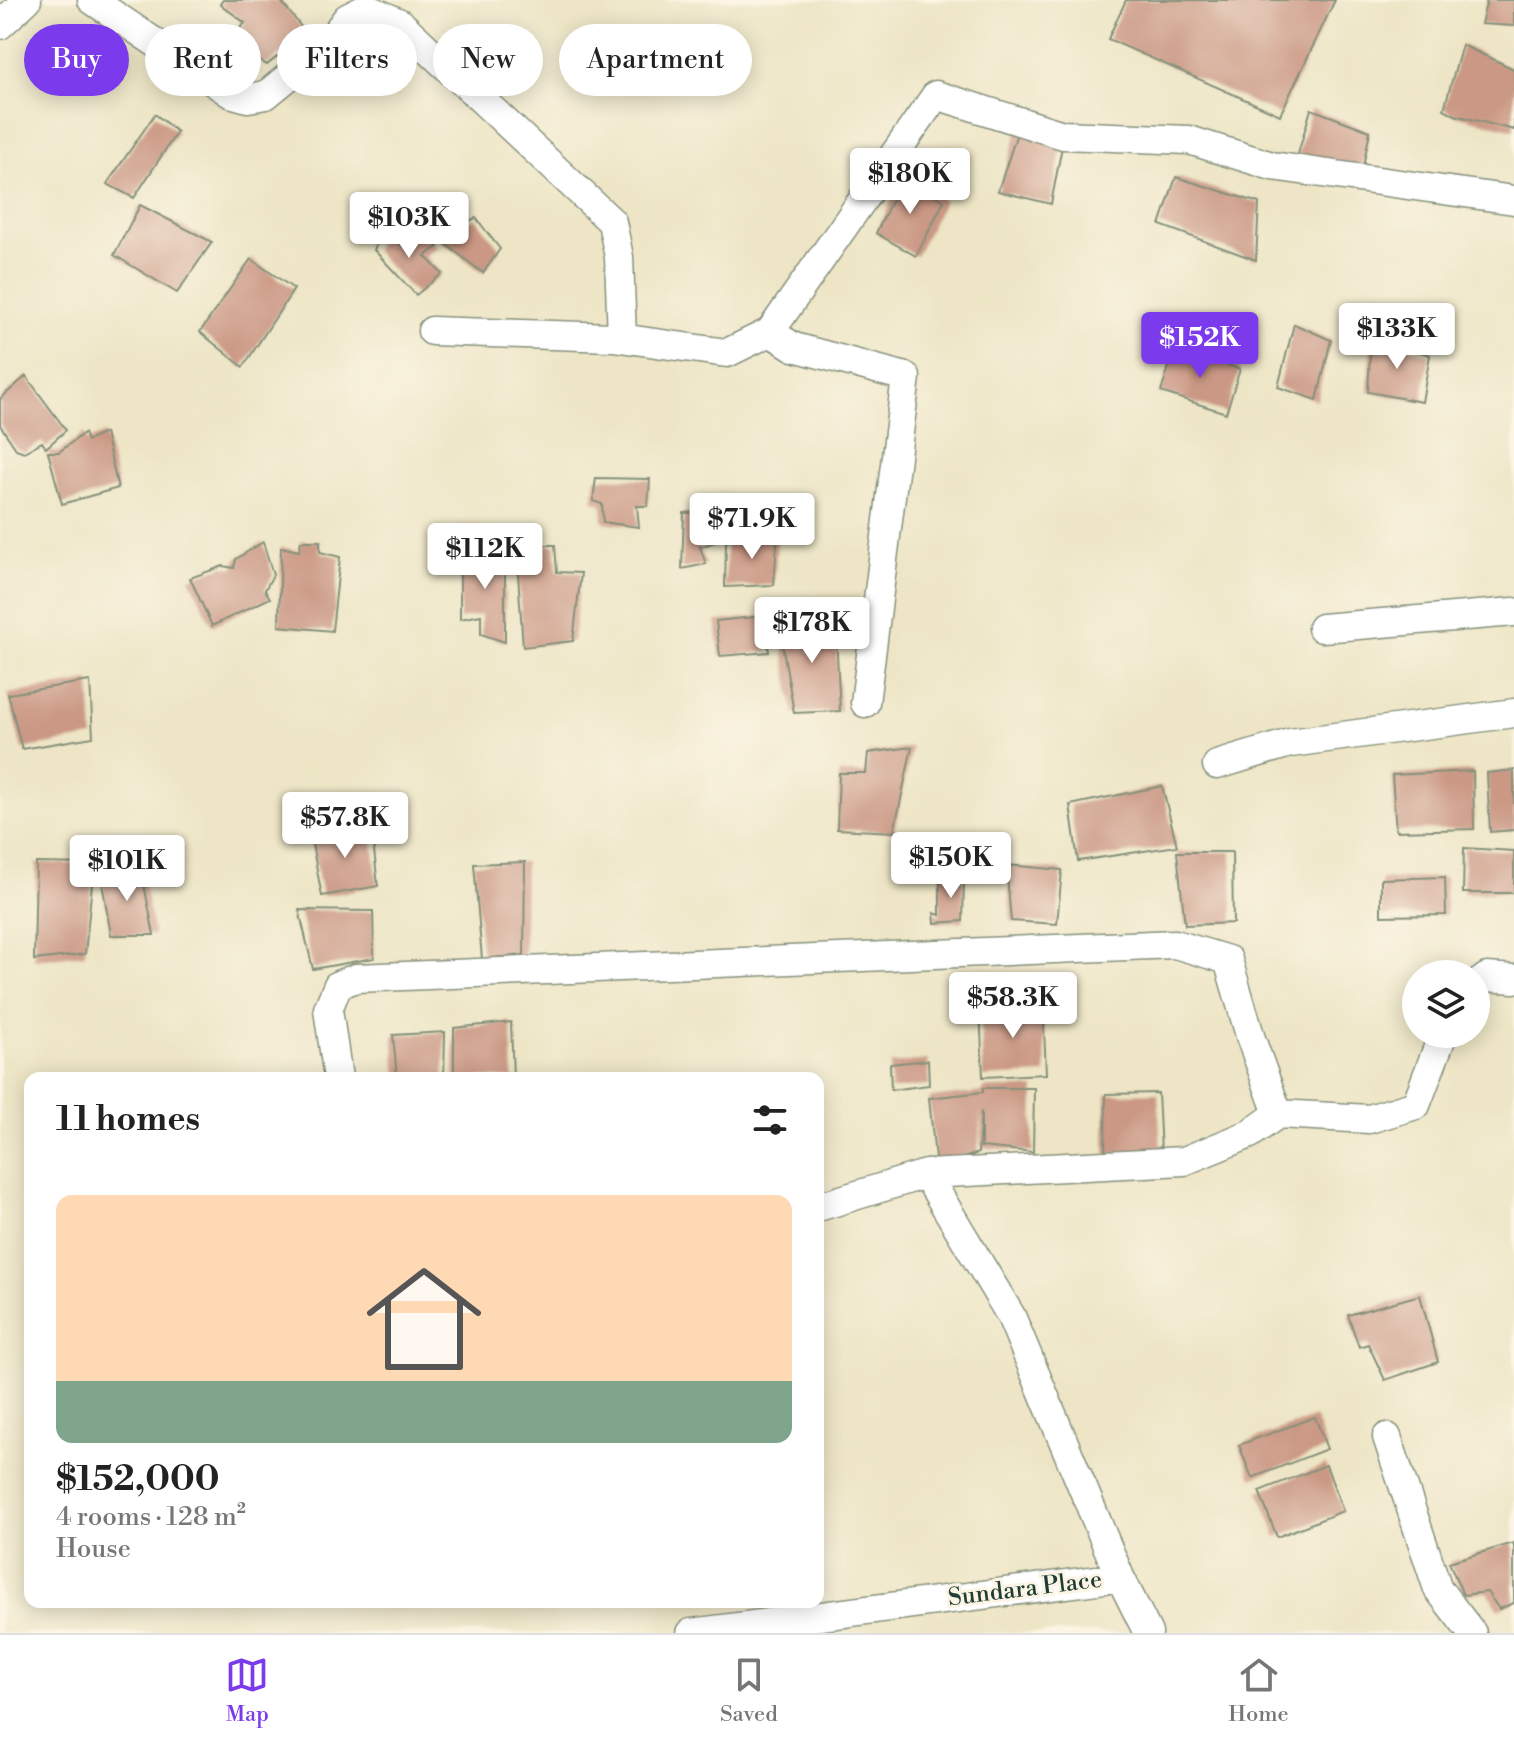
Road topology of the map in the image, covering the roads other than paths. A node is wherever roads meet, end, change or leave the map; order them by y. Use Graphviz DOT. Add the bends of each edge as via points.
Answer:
graph roads {
  1 [pos="27,0"];
  2 [pos="92,0"];
  3 [pos="0,25"];
  4 [pos="1514,200"];
  5 [pos="432,331"];
  6 [pos="770,332"];
  7 [pos="622,338"];
  8 [pos="1514,612"];
  9 [pos="1322,628"];
  10 [pos="865,703"];
  11 [pos="1514,713"];
  12 [pos="1217,765"];
  13 [pos="1490,977"];
  14 [pos="1514,979"];
  15 [pos="1438,1048"];
  16 [pos="337,1072"];
  17 [pos="1278,1114"];
  18 [pos="926,1174"];
  19 [pos="824,1205"];
  20 [pos="1387,1437"];
  21 [pos="1120,1577"];
  22 [pos="691,1633"];
  23 [pos="1148,1633"];
  24 [pos="1472,1633"];
  1 -- 3 [label="street"];
  2 -- 7 [label="street" via="230,93 248,98 266,95 327,45 347,18 367,8 400,23 612,222"];
  4 -- 6 [label="street" via="1272,166 1189,140 1063,135 936,95"];
  5 -- 7 [label="street"];
  6 -- 7 [label="street" via="727,353"];
  6 -- 10 [label="street" via="794,347 906,377"];
  8 -- 9 [label="street"];
  11 -- 12 [label="street" via="1290,743"];
  13 -- 14 [label="street"];
  15 -- 17 [label="street" via="1416,1105 1369,1119"];
  16 -- 17 [label="street" via="328,1009 338,985 356,978 1175,944 1228,960"];
  17 -- 18 [label="street" via="1250,1134 1184,1161"];
  18 -- 19 [label="street"];
  18 -- 21 [label="street" via="1011,1316"];
  20 -- 24 [label="street" via="1438,1589"];
  21 -- 22 [label="street, Sundara Place"];
  21 -- 23 [label="street"];
}
